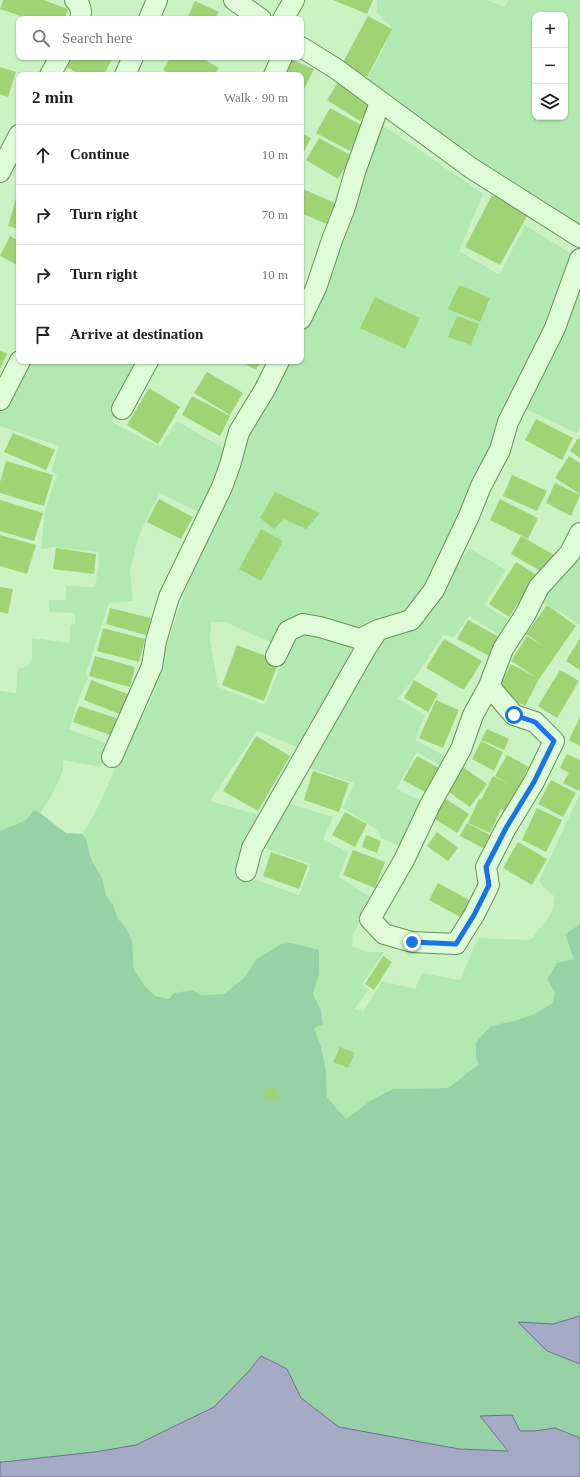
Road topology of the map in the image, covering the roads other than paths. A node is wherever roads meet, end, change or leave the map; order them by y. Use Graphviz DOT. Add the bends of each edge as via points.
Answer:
graph roads {
  1 [pos="76,0"];
  2 [pos="157,0"];
  3 [pos="234,0"];
  4 [pos="294,0"];
  5 [pos="80,16"];
  6 [pos="150,16"];
  7 [pos="257,16"];
  8 [pos="285,16"];
  9 [pos="304,49"];
  10 [pos="58,60"];
  11 [pos="132,60"];
  12 [pos="281,60"];
  13 [pos="52,72"];
  14 [pos="126,72"];
  15 [pos="275,72"];
  16 [pos="380,102"];
  17 [pos="16,141"];
  18 [pos="0,172"];
  19 [pos="580,237"];
  20 [pos="580,258"];
  21 [pos="304,314"];
  22 [pos="18,364"];
  23 [pos="146,364"];
  24 [pos="278,364"];
  25 [pos="0,400"];
  26 [pos="122,409"];
  27 [pos="580,534"];
  28 [pos="378,630"];
  29 [pos="276,656"];
  30 [pos="489,686"];
  31 [pos="112,757"];
  32 [pos="246,872"];
  1 -- 5 [label="street" via="80,6"];
  2 -- 6 [label="street"];
  3 -- 7 [label="street"];
  4 -- 8 [label="street"];
  9 -- 16 [label="street" via="335,68"];
  10 -- 13 [label="street"];
  11 -- 14 [label="street"];
  12 -- 15 [label="street"];
  16 -- 19 [label="street" via="471,168"];
  16 -- 21 [label="street" via="316,288"];
  17 -- 18 [label="street"];
  20 -- 28 [label="street" via="555,328 508,422 500,450 434,590 411,620"];
  22 -- 25 [label="street"];
  23 -- 26 [label="street"];
  24 -- 31 [label="street" via="266,389 239,432 222,487 169,597 156,640 152,666"];
  27 -- 30 [label="street" via="570,553 539,587 526,615 504,648"];
  28 -- 29 [label="street" via="360,639 303,624 288,631"];
  28 -- 32 [label="street" via="252,848"];
  30 -- 30 [label="street" via="473,715 461,749 404,860 370,919 384,934 412,942 456,944 489,885 486,867 554,741 535,722 514,715"];
}
